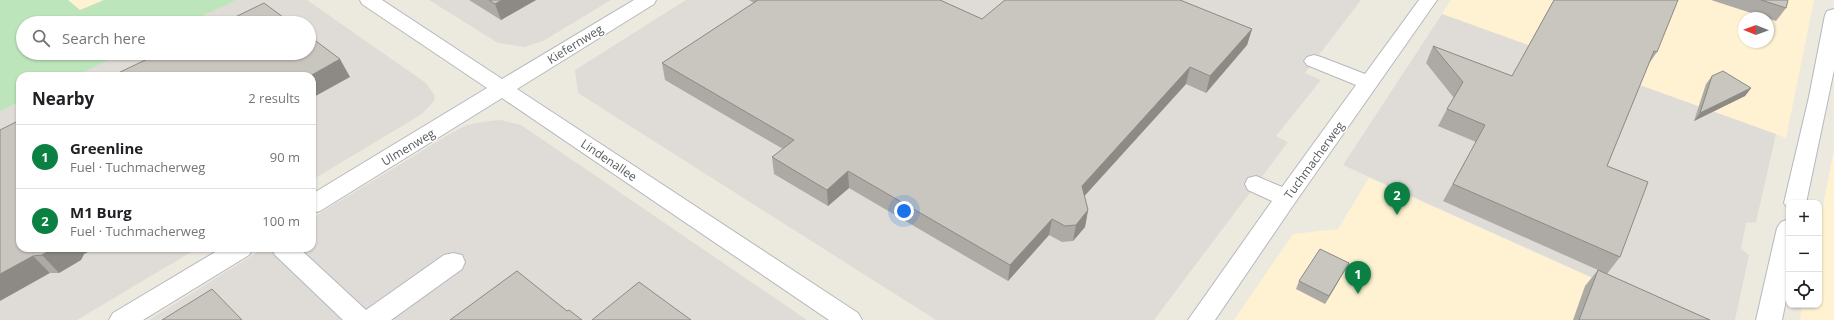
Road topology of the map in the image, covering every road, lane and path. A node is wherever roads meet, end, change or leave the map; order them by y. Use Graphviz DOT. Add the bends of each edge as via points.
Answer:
graph roads {
  1 [pos="369,0"];
  2 [pos="647,0"];
  3 [pos="1428,0"];
  4 [pos="1834,15"];
  5 [pos="1314,61"];
  6 [pos="1370,83"];
  7 [pos="504,89"];
  8 [pos="1256,184"];
  9 [pos="1286,198"];
  10 [pos="1796,200"];
  11 [pos="316,203"];
  12 [pos="1787,236"];
  13 [pos="234,252"];
  14 [pos="287,252"];
  15 [pos="454,262"];
  16 [pos="122,320"];
  17 [pos="360,320"];
  18 [pos="372,320"];
  19 [pos="849,320"];
  20 [pos="1201,320"];
  21 [pos="1769,320"];
  1 -- 7 [label="street, Lindenallee"];
  2 -- 7 [label="street, Kiefernweg"];
  3 -- 6 [label="street, Tuchmacherweg"];
  4 -- 10 [label="street"];
  5 -- 6 [label="street"];
  6 -- 9 [label="street, Tuchmacherweg"];
  7 -- 11 [label="street, Ulmenweg"];
  7 -- 19 [label="street, Lindenallee"];
  8 -- 9 [label="street"];
  9 -- 20 [label="street, Tuchmacherweg"];
  12 -- 21 [label="street"];
  13 -- 16 [label="street"];
  14 -- 17 [label="street"];
  15 -- 18 [label="street"];
}
